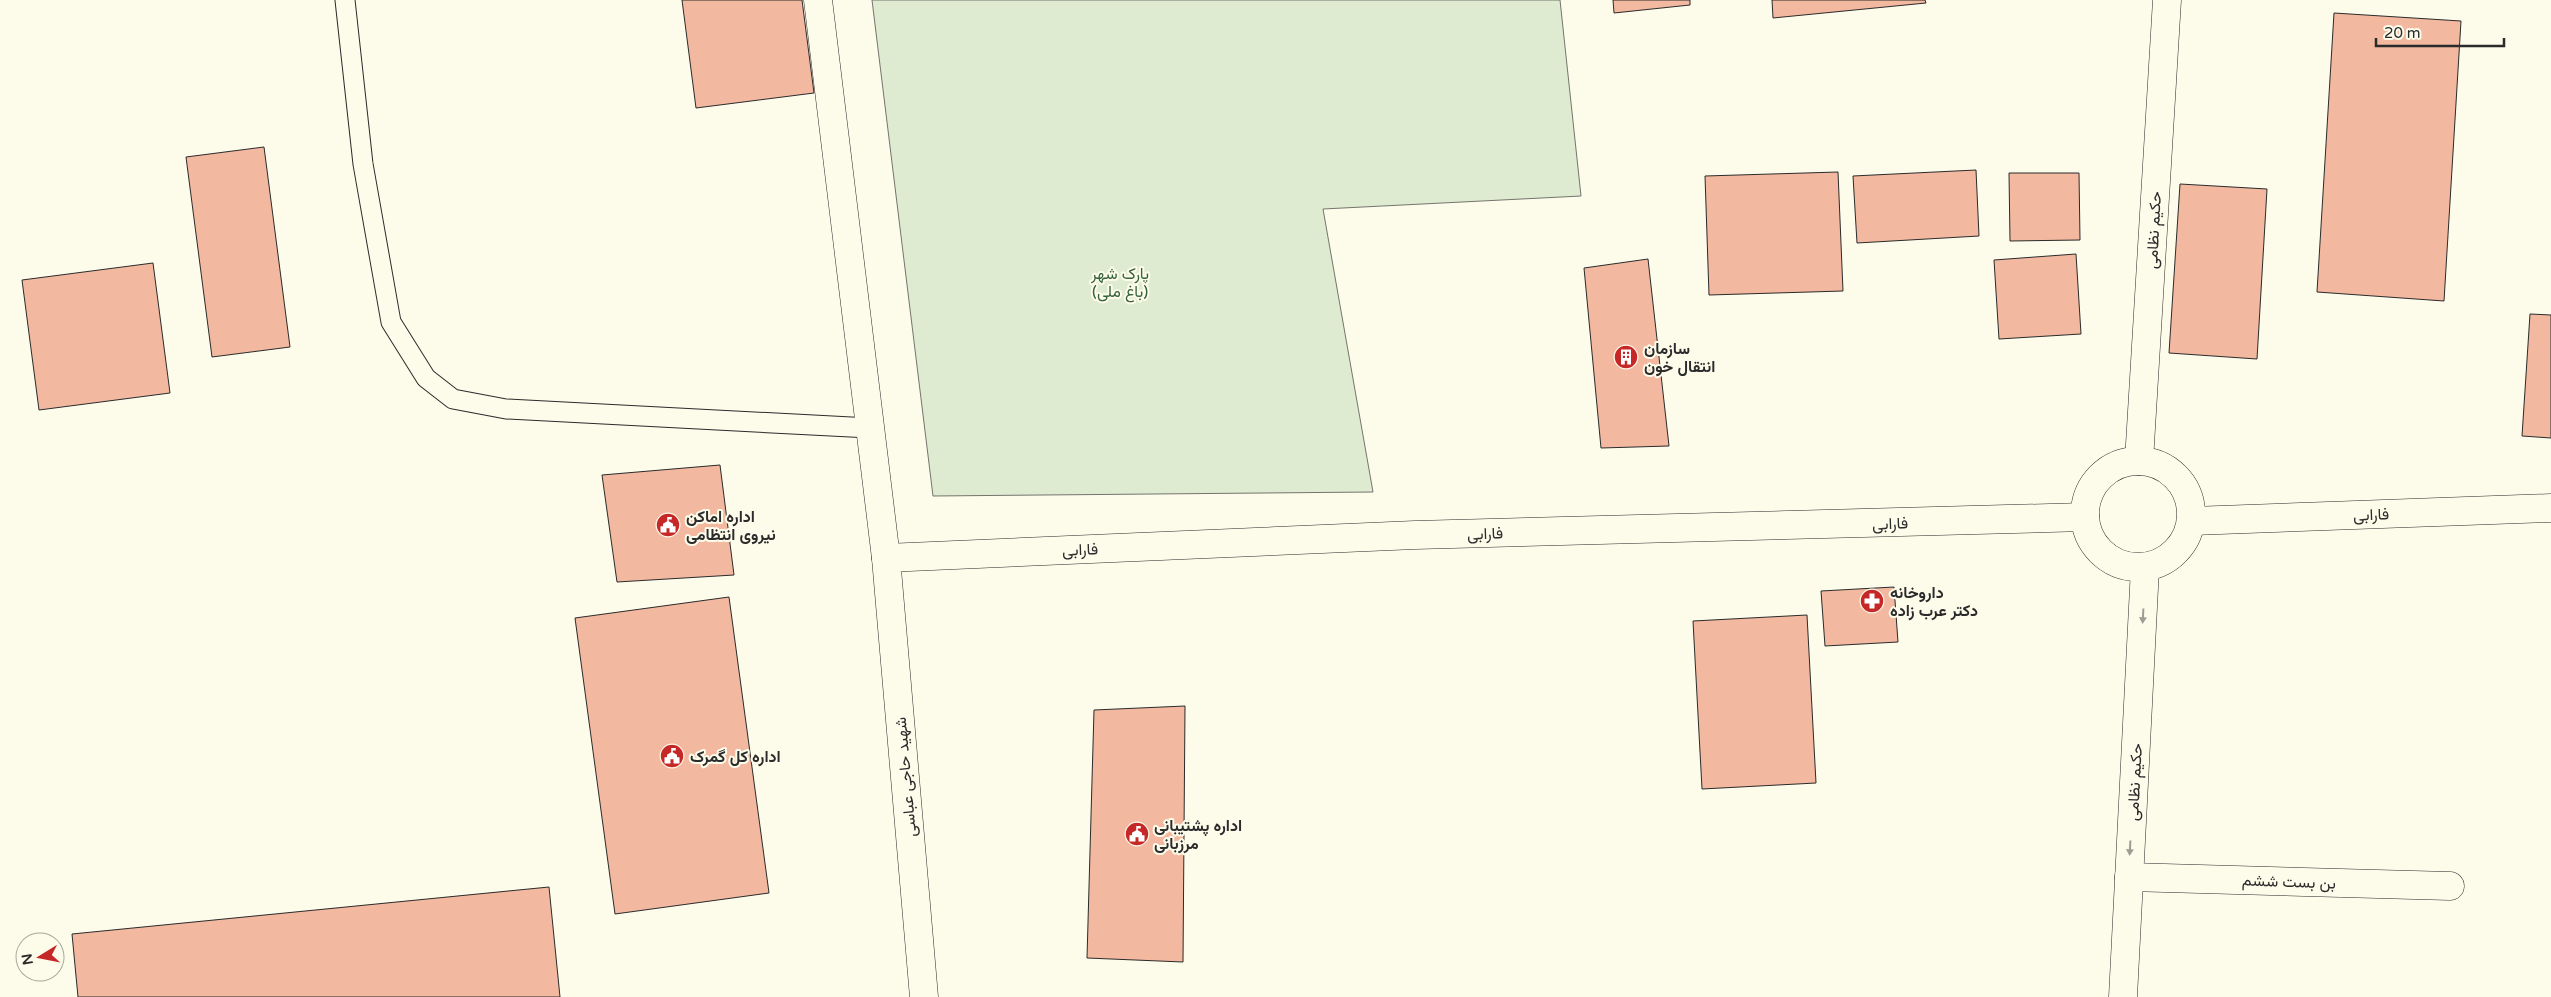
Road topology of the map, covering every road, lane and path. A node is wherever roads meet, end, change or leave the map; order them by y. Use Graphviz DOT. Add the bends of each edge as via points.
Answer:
graph roads {
  1 [pos="345,0"];
  2 [pos="818,0"];
  3 [pos="2167,0"];
  4 [pos="870,428"];
  5 [pos="2139,461"];
  6 [pos="2551,508"];
  7 [pos="2085,517"];
  8 [pos="2192,521"];
  9 [pos="886,558"];
  10 [pos="2145,568"];
  11 [pos="2129,877"];
  12 [pos="2450,886"];
  13 [pos="924,997"];
  14 [pos="2123,997"];
  1 -- 4 [label="lane" via="363,164 391,322 426,378 453,399 506,409"];
  2 -- 4 [label="street, شهید حاجی عباسی"];
  3 -- 5 [label="street, حکیم نظامی"];
  4 -- 9 [label="street, شهید حاجی عباسی"];
  5 -- 7 [label="street" via="2106,471 2094,484 2087,500"];
  5 -- 8 [label="street" via="2172,473 2184,487 2191,503"];
  6 -- 8 [label="street, فارابی"];
  7 -- 9 [label="street, فارابی" via="1415,535"];
  7 -- 10 [label="street" via="2089,535 2098,550 2111,561 2127,567"];
  8 -- 10 [label="street" via="2176,553"];
  9 -- 13 [label="street, شهید حاجی عباسی"];
  10 -- 11 [label="street, حکیم نظامی, one-way"];
  11 -- 12 [label="street, بن بست ششم"];
  11 -- 14 [label="street, حکیم نظامی"];
}
